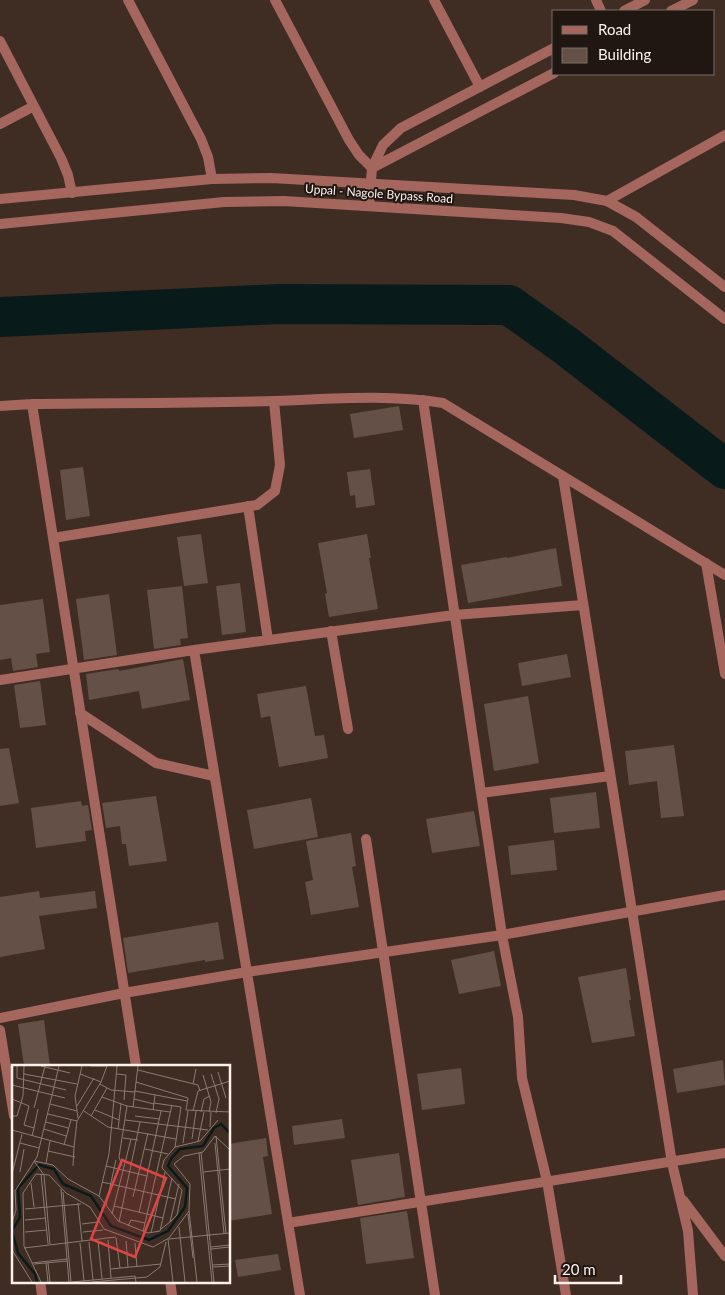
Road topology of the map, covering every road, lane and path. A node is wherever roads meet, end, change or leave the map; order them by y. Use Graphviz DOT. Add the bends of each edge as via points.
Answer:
graph roads {
  1 [pos="128,0"];
  2 [pos="275,0"];
  3 [pos="434,0"];
  4 [pos="645,0"];
  5 [pos="693,0"];
  6 [pos="626,10"];
  7 [pos="673,10"];
  8 [pos="0,41"];
  9 [pos="552,49"];
  10 [pos="552,74"];
  11 [pos="480,87"];
  12 [pos="34,106"];
  13 [pos="0,124"];
  14 [pos="725,135"];
  15 [pos="372,168"];
  16 [pos="212,179"];
  17 [pos="371,184"];
  18 [pos="72,193"];
  19 [pos="0,199"];
  20 [pos="607,201"];
  21 [pos="369,206"];
  22 [pos="0,224"];
  23 [pos="723,283"];
  24 [pos="725,319"];
  25 [pos="422,400"];
  26 [pos="274,401"];
  27 [pos="32,404"];
  28 [pos="0,406"];
  29 [pos="563,476"];
  30 [pos="248,506"];
  31 [pos="53,538"];
  32 [pos="706,563"];
  33 [pos="725,575"];
  34 [pos="583,605"];
  35 [pos="454,615"];
  36 [pos="331,631"];
  37 [pos="268,640"];
  38 [pos="194,650"];
  39 [pos="74,669"];
  40 [pos="725,674"];
  41 [pos="0,680"];
  42 [pos="80,713"];
  43 [pos="348,729"];
  44 [pos="214,776"];
  45 [pos="610,776"];
  46 [pos="481,793"];
  47 [pos="366,839"];
  48 [pos="725,896"];
  49 [pos="632,911"];
  50 [pos="502,935"];
  51 [pos="384,951"];
  52 [pos="247,972"];
  53 [pos="124,993"];
  54 [pos="0,1018"];
  55 [pos="0,1030"];
  56 [pos="136,1065"];
  57 [pos="12,1104"];
  58 [pos="725,1153"];
  59 [pos="672,1163"];
  60 [pos="547,1181"];
  61 [pos="680,1195"];
  62 [pos="422,1203"];
  63 [pos="288,1224"];
  64 [pos="725,1256"];
  65 [pos="40,1282"];
  66 [pos="170,1282"];
  67 [pos="42,1295"];
  68 [pos="172,1295"];
  69 [pos="300,1295"];
  70 [pos="435,1295"];
  71 [pos="566,1295"];
  72 [pos="693,1295"];
  1 -- 16 [label="street" via="201,139"];
  2 -- 15 [label="street" via="348,140"];
  3 -- 11 [label="street"];
  4 -- 6 [label="street"];
  5 -- 7 [label="street"];
  8 -- 12 [label="street"];
  9 -- 11 [label="street"];
  10 -- 15 [label="street"];
  11 -- 15 [label="street" via="401,128 382,145"];
  12 -- 13 [label="street"];
  12 -- 18 [label="street" via="61,158"];
  14 -- 20 [label="street"];
  15 -- 17 [label="street"];
  16 -- 17 [label="street, Uppal - Nagole Bypass Road" via="271,178"];
  16 -- 18 [label="street, Uppal - Nagole Bypass Road"];
  17 -- 20 [label="street, Uppal - Nagole Bypass Road" via="574,195"];
  17 -- 21 [label="street"];
  18 -- 19 [label="street, Uppal - Nagole Bypass Road"];
  20 -- 23 [label="street, Uppal - Nagole Bypass Road" via="636,217"];
  21 -- 22 [label="street, Uppal - Nagole Bypass Road" via="284,200 224,202"];
  21 -- 24 [label="street, Uppal - Nagole Bypass Road" via="589,222 613,231"];
  25 -- 26 [label="street" via="352,397"];
  25 -- 29 [label="street" via="443,403"];
  25 -- 35 [label="street"];
  26 -- 27 [label="street"];
  26 -- 30 [label="street" via="280,465 275,490 257,505"];
  27 -- 28 [label="street"];
  27 -- 31 [label="street"];
  29 -- 32 [label="street"];
  29 -- 34 [label="street"];
  30 -- 31 [label="street"];
  30 -- 37 [label="street"];
  31 -- 39 [label="street"];
  32 -- 33 [label="street"];
  32 -- 40 [label="street"];
  34 -- 35 [label="street"];
  34 -- 45 [label="street"];
  35 -- 36 [label="street"];
  35 -- 46 [label="street"];
  36 -- 37 [label="street"];
  36 -- 43 [label="street"];
  37 -- 38 [label="street"];
  38 -- 39 [label="street"];
  38 -- 44 [label="street"];
  39 -- 41 [label="street"];
  39 -- 42 [label="street"];
  42 -- 44 [label="street" via="156,763"];
  42 -- 53 [label="street"];
  44 -- 52 [label="street"];
  45 -- 46 [label="street"];
  45 -- 49 [label="street"];
  46 -- 50 [label="street"];
  47 -- 51 [label="street"];
  48 -- 49 [label="street"];
  49 -- 50 [label="street"];
  49 -- 59 [label="street"];
  50 -- 51 [label="street"];
  50 -- 60 [label="street" via="518,1017 522,1078"];
  51 -- 52 [label="street"];
  51 -- 62 [label="street"];
  52 -- 53 [label="street"];
  52 -- 63 [label="street"];
  53 -- 54 [label="street"];
  53 -- 56 [label="street"];
  55 -- 57 [label="street"];
  58 -- 59 [label="street"];
  59 -- 60 [label="street"];
  59 -- 61 [label="street"];
  60 -- 62 [label="street"];
  60 -- 71 [label="street"];
  61 -- 64 [label="street"];
  61 -- 72 [label="street" via="688,1231"];
  62 -- 63 [label="street"];
  62 -- 70 [label="street"];
  63 -- 69 [label="street"];
  65 -- 67 [label="street"];
  66 -- 68 [label="street"];
}
